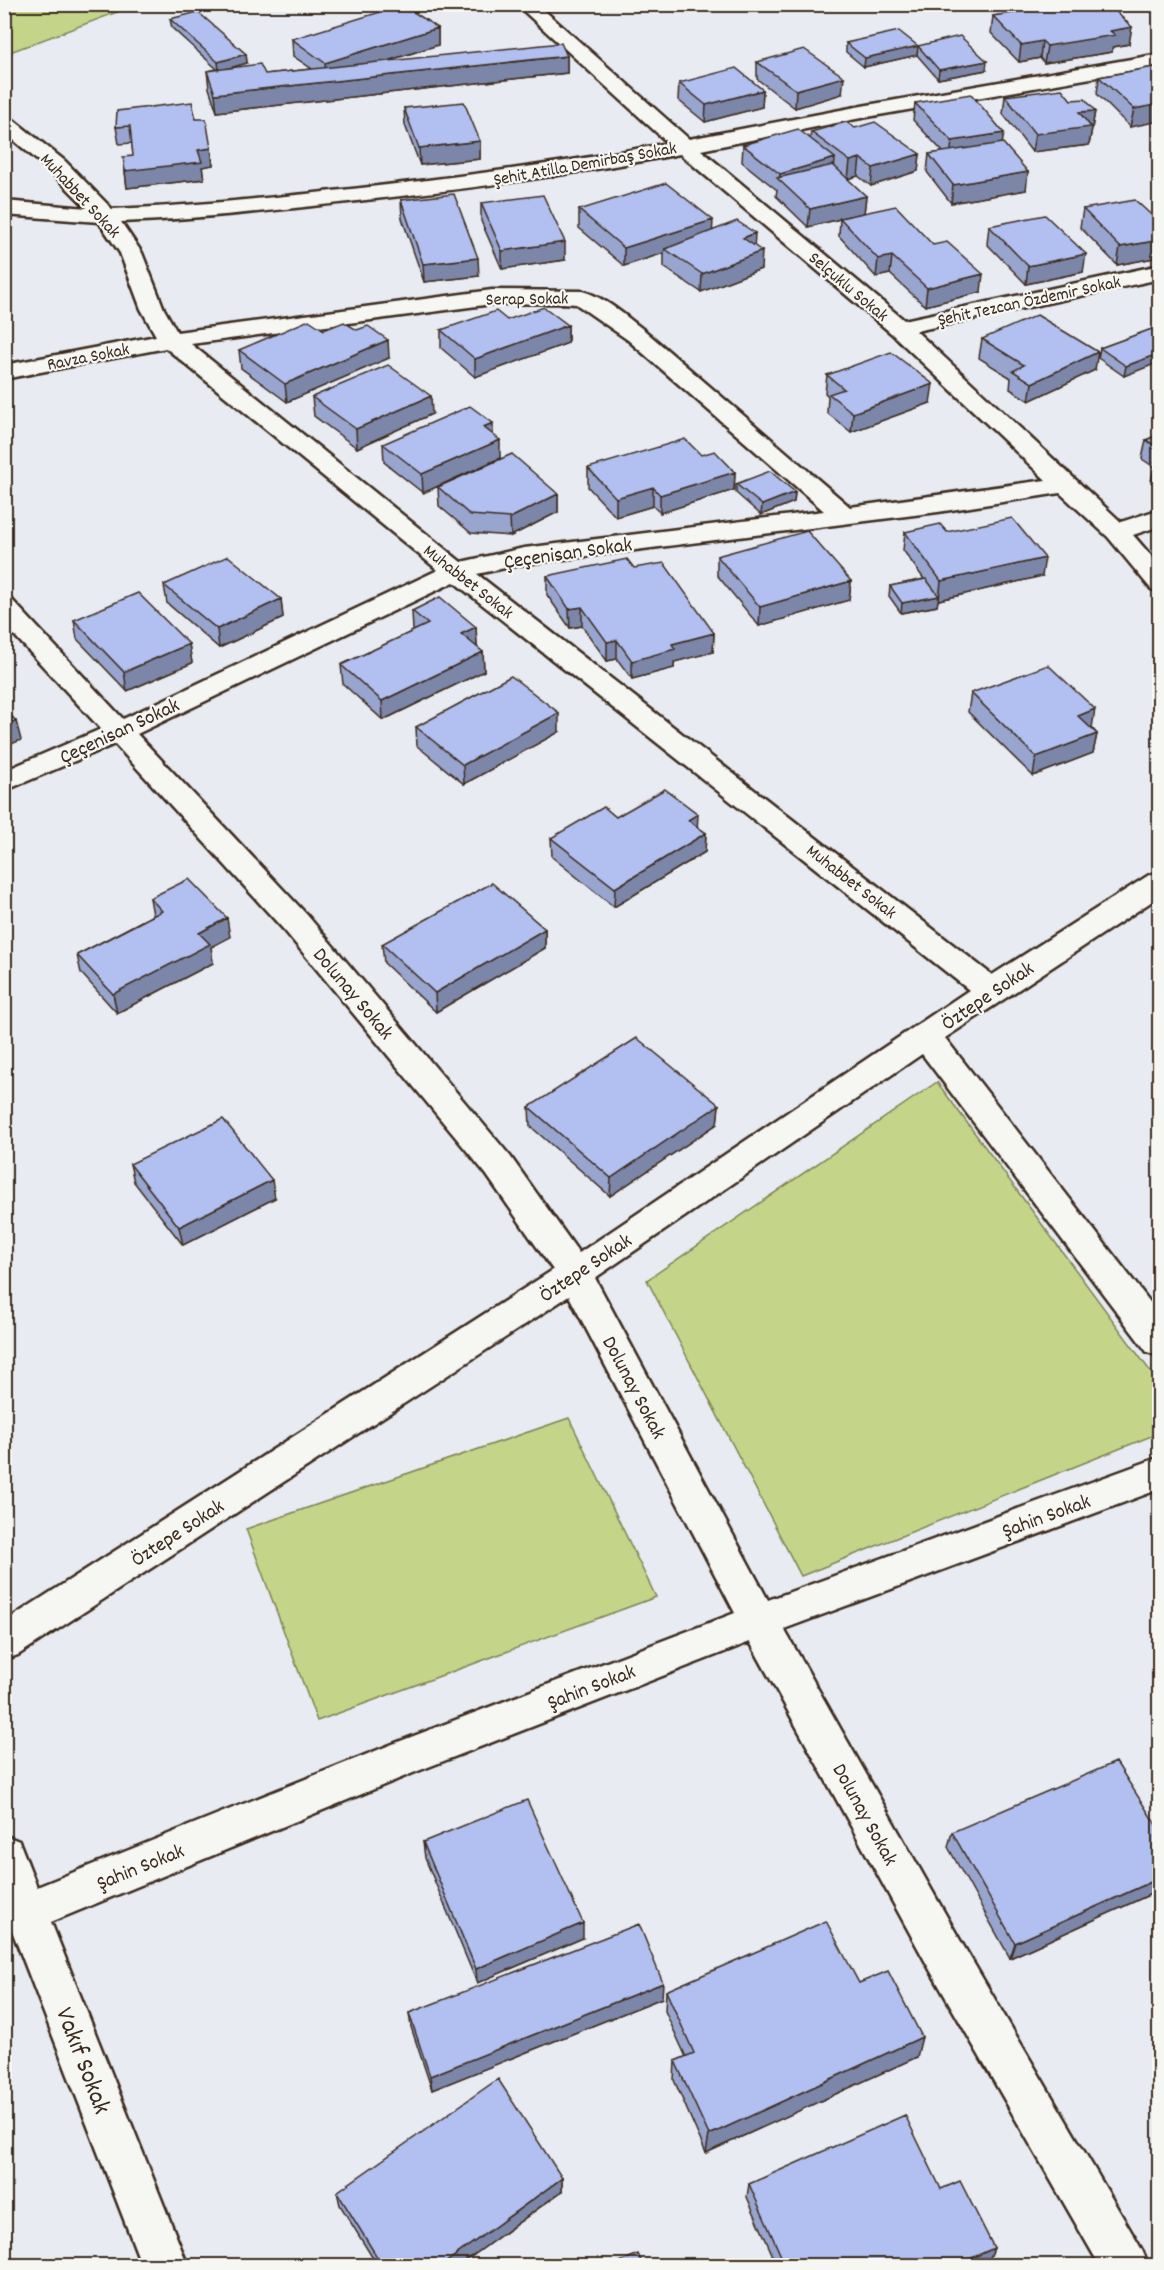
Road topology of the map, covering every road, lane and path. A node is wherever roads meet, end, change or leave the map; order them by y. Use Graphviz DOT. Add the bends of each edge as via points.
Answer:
graph roads {
  1 [pos="525,4"];
  2 [pos="1160,60"];
  3 [pos="4,122"];
  4 [pos="684,146"];
  5 [pos="4,208"];
  6 [pos="107,216"];
  7 [pos="1160,272"];
  8 [pos="899,328"];
  9 [pos="171,340"];
  10 [pos="4,372"];
  11 [pos="1067,484"];
  12 [pos="844,515"];
  13 [pos="1160,517"];
  14 [pos="1117,532"];
  15 [pos="456,571"];
  16 [pos="1160,583"];
  17 [pos="4,607"];
  18 [pos="118,732"];
  19 [pos="4,782"];
  20 [pos="1160,882"];
  21 [pos="992,991"];
  22 [pos="926,1036"];
  23 [pos="575,1274"];
  24 [pos="1160,1342"];
  25 [pos="1160,1473"];
  26 [pos="759,1621"];
  27 [pos="4,1643"];
  28 [pos="4,1855"];
  29 [pos="28,1911"];
  30 [pos="165,2265"];
  31 [pos="1126,2265"];
  1 -- 4 [label="street, Selçuklu Sokak"];
  2 -- 4 [label="street, Şehit Atilla Demirbaş Sokak"];
  3 -- 6 [label="street, Muhabbet Sokak" via="48,158"];
  4 -- 6 [label="street, Şehit Atilla Demirbaş Sokak" via="589,165 462,183 202,212"];
  4 -- 8 [label="street, Selçuklu Sokak"];
  5 -- 6 [label="street, Şehit Atilla Demirbaş Sokak"];
  6 -- 9 [label="street, Muhabbet Sokak" via="133,256 159,327"];
  7 -- 8 [label="street, Şehit Tezcan Özdemir Sokak"];
  8 -- 11 [label="street, Selçuklu Sokak"];
  9 -- 10 [label="street, Ravza Sokak"];
  9 -- 12 [label="street, Serap Sokak" via="492,297 582,298 636,335"];
  9 -- 15 [label="street, Muhabbet Sokak"];
  11 -- 12 [label="street, Çeçenisan Sokak"];
  11 -- 14 [label="street, Selçuklu Sokak"];
  12 -- 15 [label="street, Çeçenisan Sokak" via="524,556"];
  13 -- 14 [label="street"];
  14 -- 16 [label="street, Selçuklu Sokak"];
  15 -- 18 [label="street, Çeçenisan Sokak"];
  15 -- 21 [label="street, Muhabbet Sokak"];
  17 -- 18 [label="street, Dolunay Sokak"];
  18 -- 19 [label="street, Çeçenisan Sokak"];
  18 -- 23 [label="street, Dolunay Sokak" via="296,923 498,1166"];
  20 -- 21 [label="street, Öztepe Sokak"];
  21 -- 22 [label="street, Öztepe Sokak"];
  22 -- 23 [label="street, Öztepe Sokak"];
  22 -- 24 [label="street"];
  23 -- 26 [label="street, Dolunay Sokak"];
  23 -- 27 [label="street, Öztepe Sokak"];
  25 -- 26 [label="street, Şahin Sokak"];
  26 -- 29 [label="street, Şahin Sokak" via="404,1758"];
  26 -- 31 [label="street, Dolunay Sokak" via="945,1955"];
  28 -- 29 [label="street, Vakıf Sokak"];
  29 -- 30 [label="street, Vakıf Sokak"];
}
